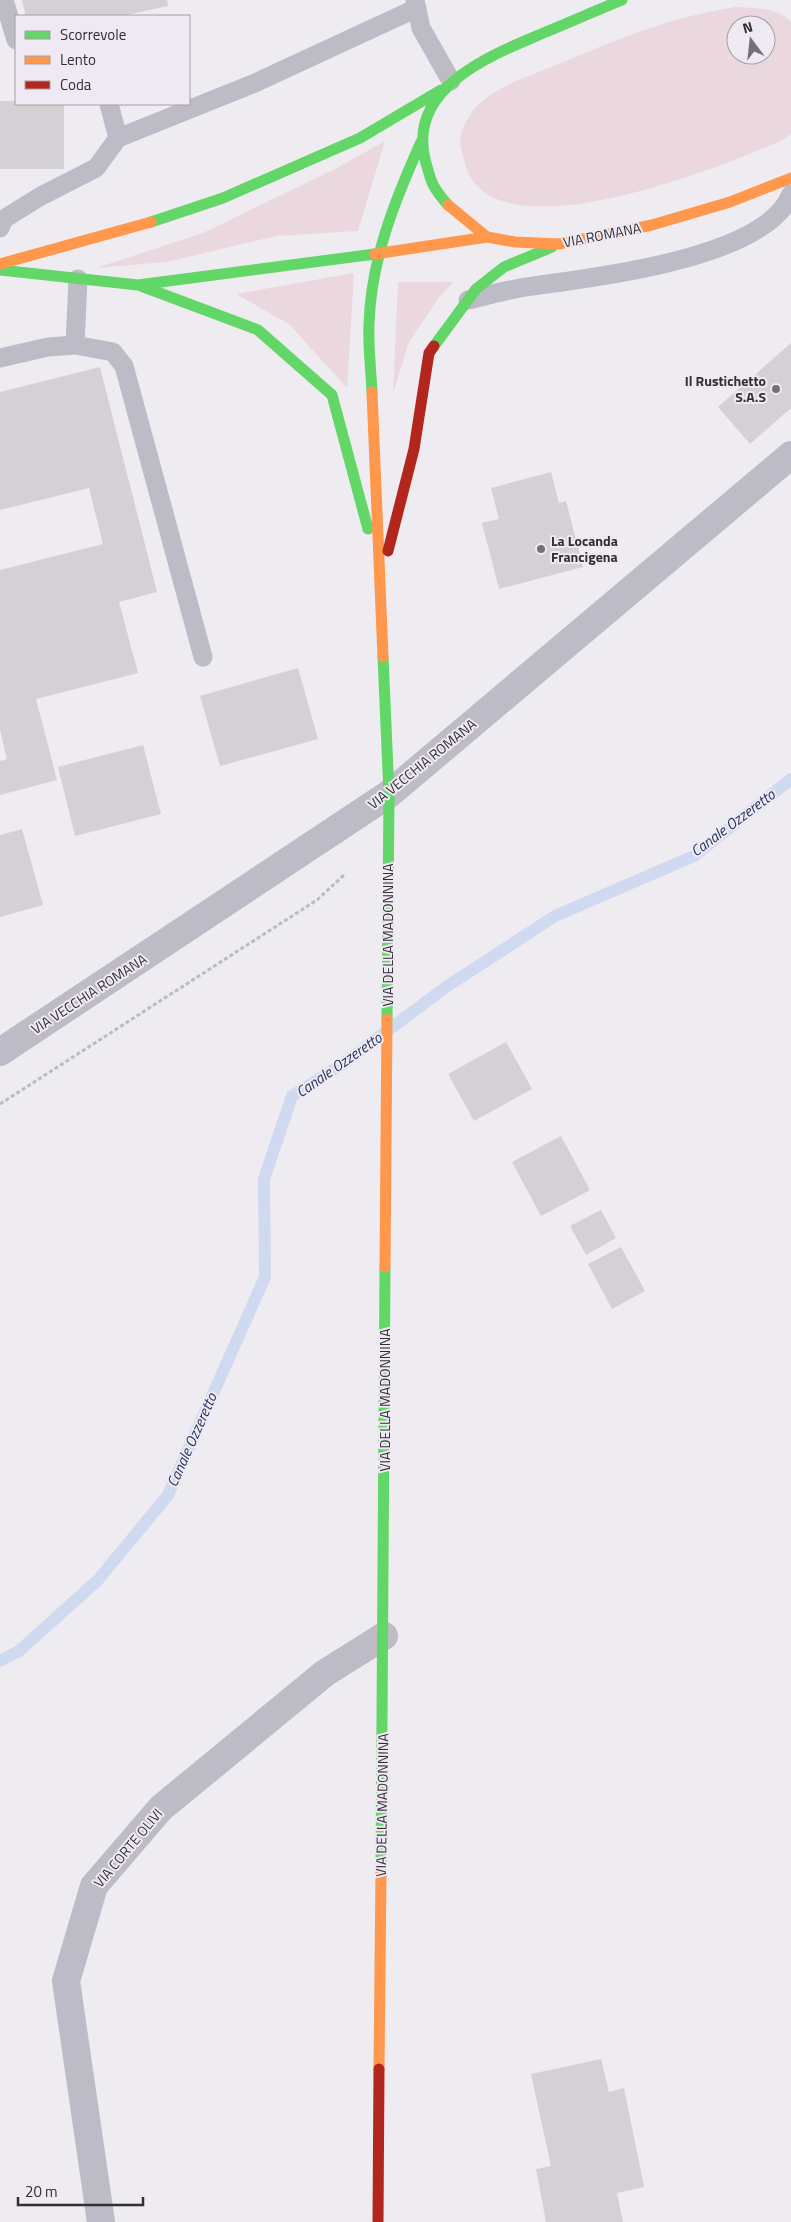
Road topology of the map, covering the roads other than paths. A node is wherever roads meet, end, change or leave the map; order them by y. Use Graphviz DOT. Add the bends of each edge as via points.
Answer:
graph roads {
  1 [pos="4,0"];
  2 [pos="622,0"];
  3 [pos="416,4"];
  4 [pos="571,7"];
  5 [pos="551,30"];
  6 [pos="15,37"];
  7 [pos="447,86"];
  8 [pos="109,105"];
  9 [pos="118,138"];
  10 [pos="421,142"];
  11 [pos="791,178"];
  12 [pos="791,194"];
  13 [pos="0,228"];
  14 [pos="487,237"];
  15 [pos="559,244"];
  16 [pos="378,254"];
  17 [pos="0,264"];
  18 [pos="0,270"];
  19 [pos="78,278"];
  20 [pos="138,285"];
  21 [pos="468,300"];
  22 [pos="75,345"];
  23 [pos="0,358"];
  24 [pos="791,455"];
  25 [pos="381,579"];
  26 [pos="203,657"];
  27 [pos="389,794"];
  28 [pos="0,1052"];
  29 [pos="384,1636"];
  30 [pos="101,2222"];
  31 [pos="378,2222"];
  1 -- 6 [label="lane"];
  2 -- 5 [label="main road, VIA ROMANA"];
  3 -- 7 [label="lane" via="421,28"];
  3 -- 9 [label="lane" via="254,83"];
  4 -- 5 [label="main road"];
  5 -- 7 [label="main road, VIA ROMANA" via="499,52"];
  7 -- 10 [label="main road, VIA ROMANA" via="428,114"];
  7 -- 17 [label="main road" via="360,138 223,198 125,230"];
  8 -- 9 [label="lane"];
  9 -- 13 [label="lane" via="96,168 4,218"];
  10 -- 14 [label="main road, VIA ROMANA" via="432,187 455,213"];
  10 -- 16 [label="main road" via="395,200"];
  11 -- 15 [label="main road, VIA ROMANA" via="730,202 652,225"];
  12 -- 21 [label="lane" via="780,213 764,226 709,250 615,276 518,289"];
  14 -- 15 [label="main road, VIA ROMANA"];
  14 -- 16 [label="main road"];
  15 -- 21 [label="main road" via="504,267 476,289"];
  16 -- 20 [label="main road"];
  16 -- 25 [label="main road" via="369,323"];
  18 -- 19 [label="main road"];
  19 -- 20 [label="main road"];
  19 -- 22 [label="lane"];
  20 -- 25 [label="main road" via="258,330 332,395"];
  21 -- 25 [label="main road" via="429,353 414,449"];
  22 -- 23 [label="lane" via="48,347"];
  22 -- 26 [label="lane" via="113,352 124,366"];
  24 -- 27 [label="street, VIA VECCHIA ROMANA"];
  25 -- 27 [label="main road, VIA DELLA MADONNINA"];
  27 -- 28 [label="street, VIA VECCHIA ROMANA"];
  27 -- 29 [label="main road, VIA DELLA MADONNINA"];
  29 -- 30 [label="street, VIA CORTE OLIVI" via="324,1673 161,1808 94,1886 66,1981"];
  29 -- 31 [label="main road, VIA DELLA MADONNINA"];
}
